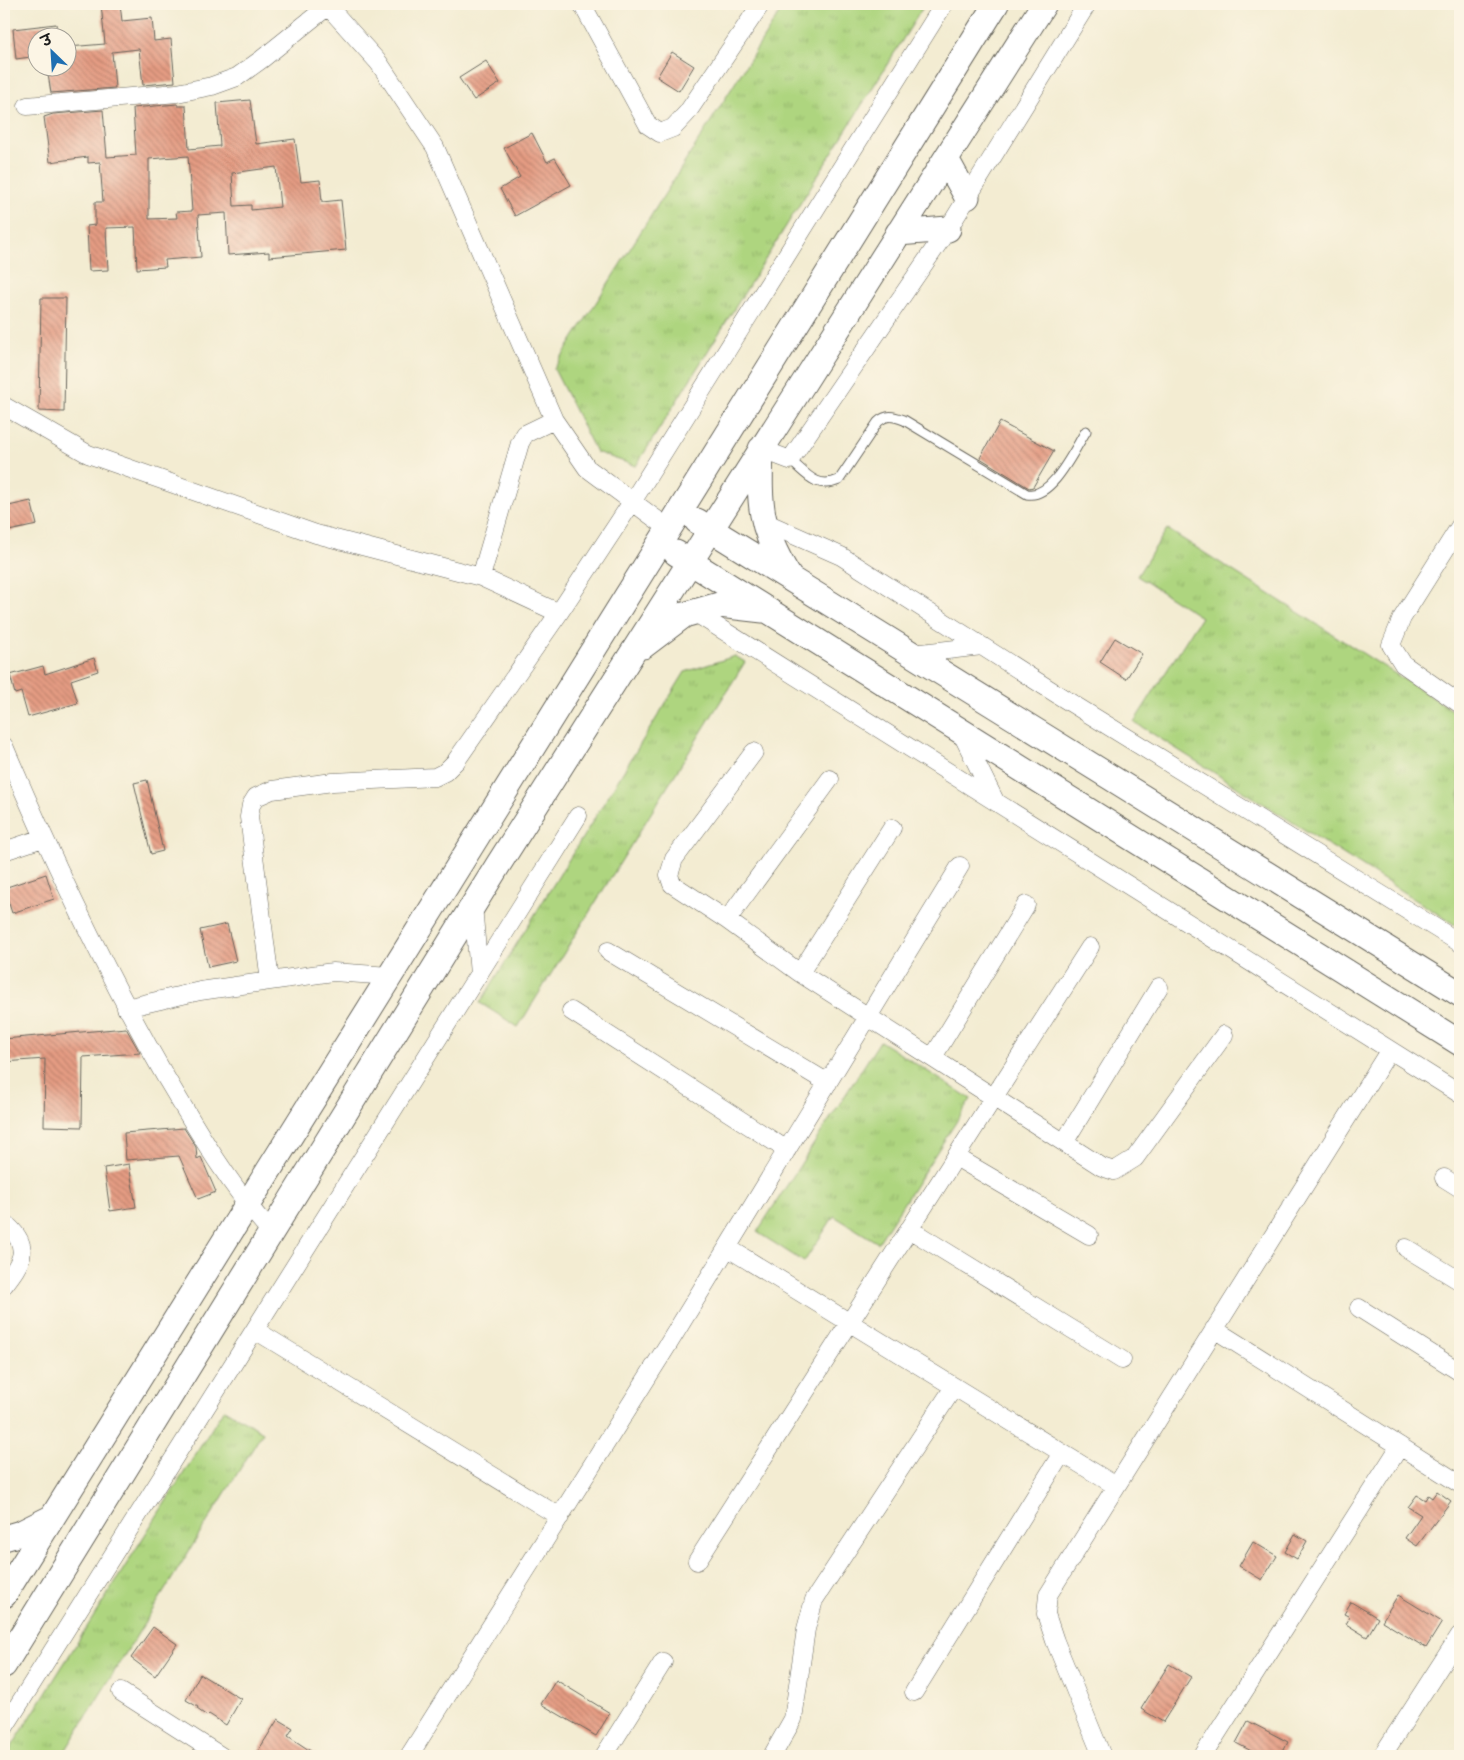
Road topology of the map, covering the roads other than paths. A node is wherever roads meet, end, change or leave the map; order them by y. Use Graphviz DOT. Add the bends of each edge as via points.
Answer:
graph roads {
  1 [pos="582,4"];
  2 [pos="761,4"];
  3 [pos="944,4"];
  4 [pos="996,4"];
  5 [pos="1044,4"];
  6 [pos="1088,4"];
  7 [pos="327,5"];
  8 [pos="28,106"];
  9 [pos="944,162"];
  10 [pos="967,198"];
  11 [pos="948,228"];
  12 [pos="898,233"];
  13 [pos="4,406"];
  14 [pos="554,420"];
  15 [pos="1086,431"];
  16 [pos="761,449"];
  17 [pos="790,460"];
  18 [pos="632,502"];
  19 [pos="762,521"];
  20 [pos="1460,526"];
  21 [pos="669,527"];
  22 [pos="710,530"];
  23 [pos="690,562"];
  24 [pos="481,577"];
  25 [pos="790,579"];
  26 [pos="768,610"];
  27 [pos="694,612"];
  28 [pos="559,613"];
  29 [pos="982,646"];
  30 [pos="633,652"];
  31 [pos="913,654"];
  32 [pos="1460,704"];
  33 [pos="961,732"];
  34 [pos="4,746"];
  35 [pos="754,752"];
  36 [pos="830,779"];
  37 [pos="995,801"];
  38 [pos="578,816"];
  39 [pos="892,828"];
  40 [pos="43,838"];
  41 [pos="4,851"];
  42 [pos="960,866"];
  43 [pos="473,905"];
  44 [pos="1026,905"];
  45 [pos="727,920"];
  46 [pos="1460,943"];
  47 [pos="1090,947"];
  48 [pos="608,951"];
  49 [pos="800,973"];
  50 [pos="479,974"];
  51 [pos="390,976"];
  52 [pos="270,981"];
  53 [pos="1159,987"];
  54 [pos="1460,994"];
  55 [pos="126,1008"];
  56 [pos="571,1010"];
  57 [pos="869,1016"];
  58 [pos="1224,1035"];
  59 [pos="1460,1043"];
  60 [pos="1390,1051"];
  61 [pos="933,1057"];
  62 [pos="828,1083"];
  63 [pos="1460,1094"];
  64 [pos="995,1096"];
  65 [pos="1065,1141"];
  66 [pos="787,1150"];
  67 [pos="956,1157"];
  68 [pos="1444,1178"];
  69 [pos="1460,1188"];
  70 [pos="247,1205"];
  71 [pos="4,1227"];
  72 [pos="909,1229"];
  73 [pos="271,1232"];
  74 [pos="1089,1235"];
  75 [pos="728,1248"];
  76 [pos="1406,1248"];
  77 [pos="1460,1282"];
  78 [pos="4,1285"];
  79 [pos="1359,1308"];
  80 [pos="849,1322"];
  81 [pos="1214,1329"];
  82 [pos="255,1330"];
  83 [pos="1122,1360"];
  84 [pos="1460,1372"];
  85 [pos="954,1387"];
  86 [pos="1400,1446"];
  87 [pos="1062,1453"];
  88 [pos="1460,1484"];
  89 [pos="1116,1486"];
  90 [pos="560,1517"];
  91 [pos="51,1518"];
  92 [pos="4,1538"];
  93 [pos="697,1561"];
  94 [pos="7,1583"];
  95 [pos="1460,1634"];
  96 [pos="662,1662"];
  97 [pos="4,1665"];
  98 [pos="121,1692"];
  99 [pos="914,1692"];
  100 [pos="4,1728"];
  101 [pos="1204,1754"];
  102 [pos="221,1756"];
  103 [pos="410,1756"];
  104 [pos="604,1756"];
  105 [pos="772,1756"];
  106 [pos="1102,1756"];
  107 [pos="1382,1756"];
  1 -- 2 [label="street" via="648,125 660,133 673,128 687,112"];
  3 -- 18 [label="street"];
  4 -- 21 [label="street"];
  5 -- 9 [label="street"];
  6 -- 10 [label="street"];
  7 -- 8 [label="street" via="262,60 236,77 212,86 177,93"];
  7 -- 14 [label="street" via="379,63 435,147"];
  9 -- 10 [label="street" via="950,166"];
  9 -- 12 [label="street"];
  10 -- 11 [label="street"];
  11 -- 12 [label="street"];
  11 -- 17 [label="street"];
  12 -- 16 [label="street"];
  13 -- 24 [label="street" via="88,454 316,534"];
  14 -- 18 [label="street" via="587,468"];
  14 -- 24 [label="street" via="525,434 520,443"];
  15 -- 17 [label="lane" via="1058,476 1035,496 1026,494 904,420 892,416 878,422 839,480 820,484"];
  16 -- 17 [label="street"];
  16 -- 19 [label="street"];
  16 -- 22 [label="street"];
  18 -- 21 [label="street"];
  18 -- 28 [label="street"];
  19 -- 25 [label="street" via="773,550"];
  19 -- 29 [label="street" via="840,556"];
  20 -- 32 [label="street" via="1402,618 1391,645 1403,664"];
  21 -- 22 [label="street"];
  21 -- 23 [label="street"];
  21 -- 51 [label="street"];
  22 -- 23 [label="street"];
  22 -- 25 [label="street"];
  23 -- 26 [label="street"];
  23 -- 30 [label="street"];
  24 -- 28 [label="street"];
  25 -- 31 [label="street"];
  26 -- 27 [label="street" via="719,605"];
  26 -- 33 [label="street"];
  27 -- 30 [label="street" via="684,615"];
  27 -- 37 [label="street"];
  28 -- 52 [label="street" via="456,761 445,772 424,778 333,782 272,790 256,797 249,817"];
  29 -- 31 [label="street"];
  29 -- 46 [label="street"];
  30 -- 43 [label="street"];
  31 -- 54 [label="street"];
  33 -- 37 [label="street"];
  33 -- 59 [label="street"];
  34 -- 40 [label="street"];
  35 -- 45 [label="street" via="671,867 669,875 672,884"];
  36 -- 45 [label="street"];
  37 -- 60 [label="street"];
  38 -- 50 [label="street"];
  39 -- 49 [label="street"];
  40 -- 41 [label="street"];
  40 -- 55 [label="street"];
  42 -- 57 [label="street"];
  43 -- 50 [label="street"];
  43 -- 73 [label="street"];
  44 -- 61 [label="street"];
  45 -- 49 [label="street"];
  47 -- 64 [label="street"];
  48 -- 62 [label="street"];
  49 -- 57 [label="street"];
  50 -- 82 [label="street"];
  51 -- 52 [label="street" via="334,972"];
  51 -- 70 [label="street"];
  52 -- 55 [label="street" via="200,991"];
  53 -- 65 [label="street"];
  55 -- 70 [label="street" via="191,1121"];
  56 -- 66 [label="street"];
  57 -- 61 [label="street"];
  57 -- 62 [label="street"];
  58 -- 65 [label="street" via="1136,1158 1125,1166 1114,1171 1102,1167"];
  60 -- 63 [label="street"];
  60 -- 81 [label="street"];
  61 -- 64 [label="street"];
  62 -- 66 [label="street"];
  64 -- 65 [label="street"];
  64 -- 67 [label="street"];
  66 -- 75 [label="street"];
  67 -- 72 [label="street"];
  67 -- 74 [label="street"];
  68 -- 69 [label="street"];
  70 -- 73 [label="street"];
  70 -- 91 [label="street"];
  71 -- 78 [label="street" via="9,1227 19,1236 23,1247 19,1266"];
  72 -- 80 [label="street"];
  72 -- 83 [label="street"];
  73 -- 97 [label="street"];
  75 -- 80 [label="street"];
  75 -- 90 [label="street"];
  76 -- 77 [label="street"];
  79 -- 84 [label="street"];
  80 -- 85 [label="street"];
  80 -- 93 [label="street"];
  81 -- 86 [label="street"];
  81 -- 89 [label="street"];
  82 -- 90 [label="street"];
  82 -- 100 [label="street"];
  85 -- 87 [label="street"];
  85 -- 105 [label="street" via="814,1600 806,1630 793,1720"];
  86 -- 88 [label="street"];
  86 -- 101 [label="street"];
  87 -- 89 [label="street"];
  87 -- 99 [label="street"];
  89 -- 106 [label="street" via="1048,1595 1046,1614"];
  90 -- 103 [label="street"];
  91 -- 92 [label="street"];
  91 -- 94 [label="street"];
  95 -- 107 [label="street"];
  96 -- 104 [label="street"];
  98 -- 102 [label="street"];
}
